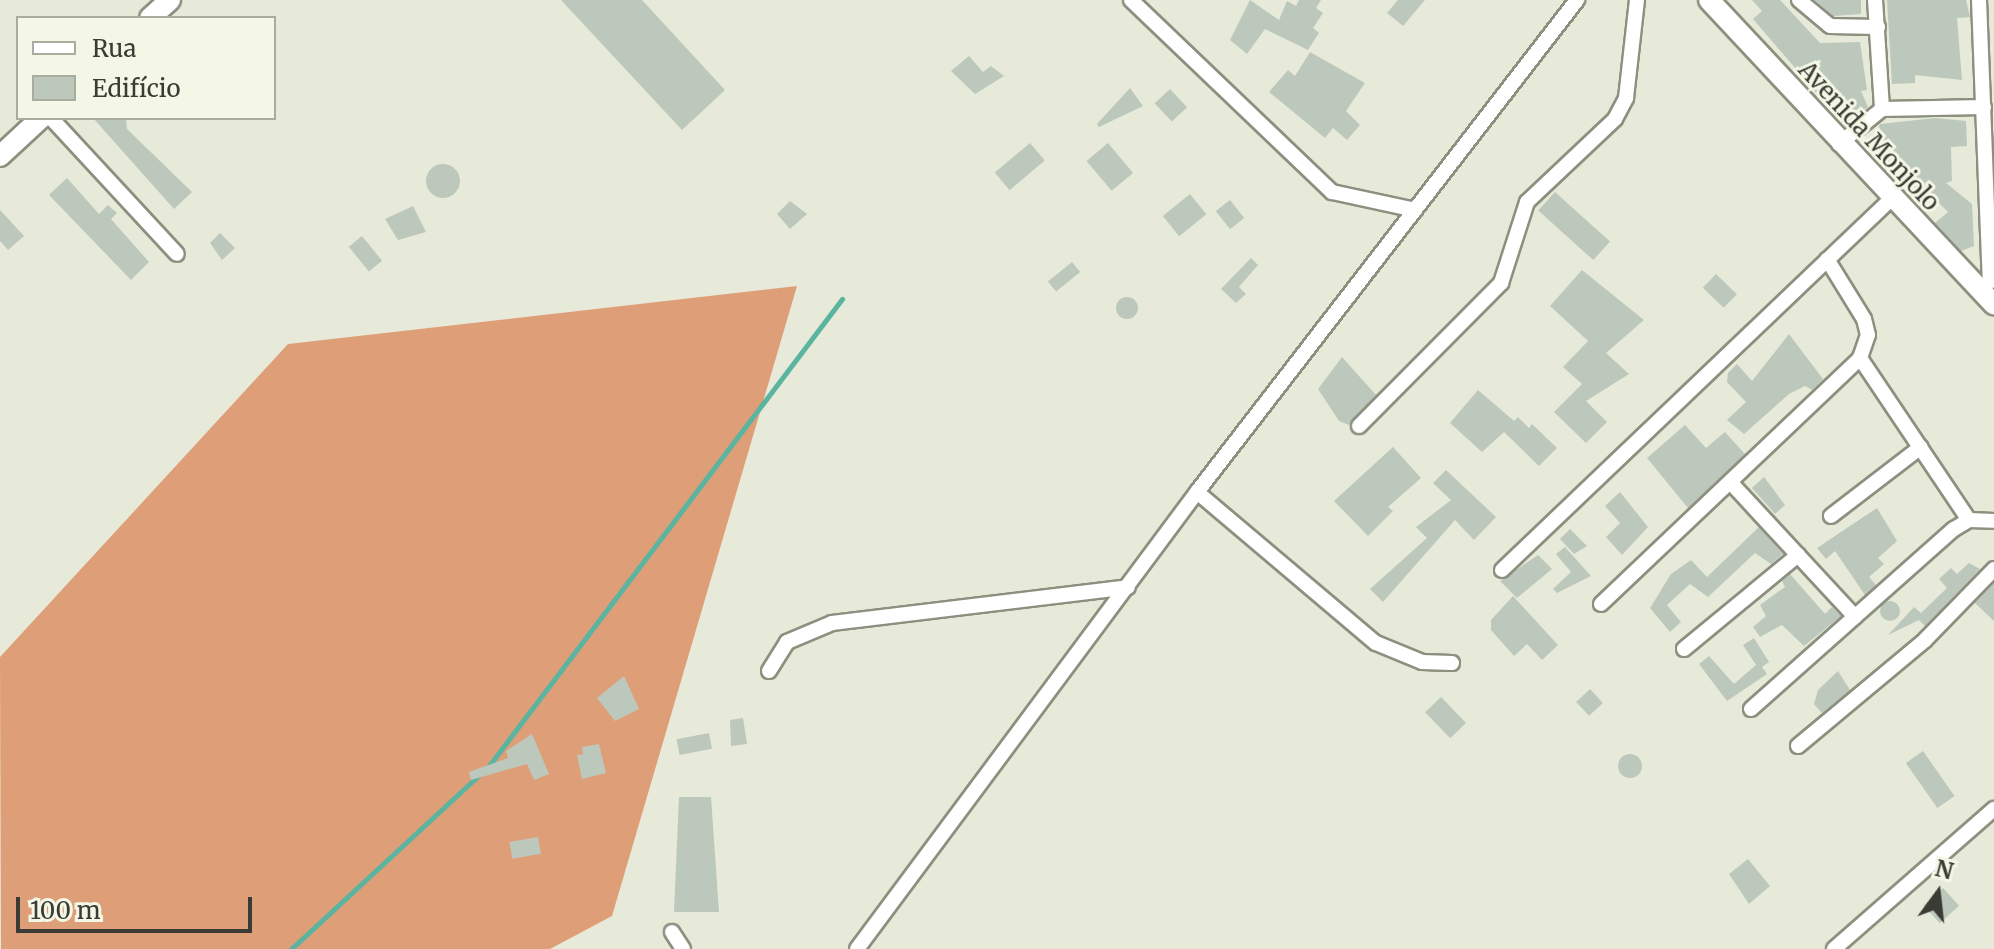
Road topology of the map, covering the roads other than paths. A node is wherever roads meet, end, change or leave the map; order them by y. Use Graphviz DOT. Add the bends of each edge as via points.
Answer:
graph roads {
  1 [pos="170,0"];
  2 [pos="1131,0"];
  3 [pos="1577,0"];
  4 [pos="1637,0"];
  5 [pos="1709,0"];
  6 [pos="1799,0"];
  7 [pos="1875,0"];
  8 [pos="1979,0"];
  9 [pos="152,16"];
  10 [pos="1878,27"];
  11 [pos="1984,107"];
  12 [pos="1882,109"];
  13 [pos="39,120"];
  14 [pos="53,120"];
  15 [pos="1839,144"];
  16 [pos="0,156"];
  17 [pos="1990,177"];
  18 [pos="1891,199"];
  19 [pos="1415,210"];
  20 [pos="177,254"];
  21 [pos="1827,259"];
  22 [pos="1985,282"];
  23 [pos="1994,305"];
  24 [pos="1860,358"];
  25 [pos="1359,426"];
  26 [pos="1921,447"];
  27 [pos="1732,484"];
  28 [pos="1197,492"];
  29 [pos="1831,516"];
  30 [pos="1969,520"];
  31 [pos="1994,521"];
  32 [pos="1798,555"];
  33 [pos="1994,569"];
  34 [pos="1502,570"];
  35 [pos="1128,587"];
  36 [pos="1601,604"];
  37 [pos="1855,617"];
  38 [pos="1684,649"];
  39 [pos="1452,663"];
  40 [pos="769,671"];
  41 [pos="1751,709"];
  42 [pos="1798,746"];
  43 [pos="1994,809"];
  44 [pos="672,932"];
  45 [pos="683,949"];
  46 [pos="857,949"];
  47 [pos="1834,949"];
  1 -- 9 [label="street"];
  2 -- 19 [label="street" via="1332,192"];
  3 -- 19 [label="street"];
  4 -- 25 [label="street" via="1626,98 1615,119 1527,202 1501,283"];
  5 -- 15 [label="street, Avenida Monjolo"];
  6 -- 10 [label="street" via="1830,26"];
  7 -- 10 [label="street"];
  8 -- 11 [label="street"];
  10 -- 12 [label="street"];
  11 -- 12 [label="street"];
  11 -- 17 [label="street"];
  12 -- 15 [label="street"];
  13 -- 16 [label="street"];
  14 -- 20 [label="street"];
  15 -- 18 [label="street, Avenida Monjolo"];
  17 -- 22 [label="street"];
  18 -- 21 [label="street"];
  18 -- 22 [label="street, Avenida Monjolo"];
  19 -- 28 [label="street"];
  21 -- 24 [label="street" via="1864,319 1868,335"];
  21 -- 34 [label="street"];
  22 -- 23 [label="street, Avenida Monjolo"];
  24 -- 26 [label="street"];
  24 -- 27 [label="street"];
  26 -- 29 [label="street"];
  26 -- 30 [label="street"];
  27 -- 32 [label="street"];
  27 -- 36 [label="street"];
  28 -- 35 [label="street"];
  28 -- 39 [label="street" via="1376,643 1422,662"];
  30 -- 31 [label="street"];
  30 -- 37 [label="street"];
  32 -- 37 [label="street"];
  32 -- 38 [label="street"];
  33 -- 42 [label="street" via="1925,640"];
  35 -- 40 [label="street" via="832,623 787,642"];
  35 -- 46 [label="street"];
  37 -- 41 [label="street"];
  43 -- 47 [label="street"];
  44 -- 45 [label="street"];
}
